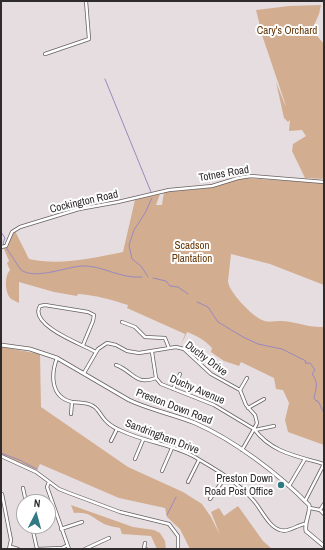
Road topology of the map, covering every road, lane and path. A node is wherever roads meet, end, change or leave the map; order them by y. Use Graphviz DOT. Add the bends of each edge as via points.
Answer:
graph roads {
  1 [pos="86,1"];
  2 [pos="45,54"];
  3 [pos="324,182"];
  4 [pos="150,194"];
  5 [pos="2,247"];
  6 [pos="122,322"];
  7 [pos="1,345"];
  8 [pos="82,345"];
  9 [pos="169,348"];
  10 [pos="96,352"];
  11 [pos="152,352"];
  12 [pos="57,358"];
  13 [pos="116,365"];
  14 [pos="84,373"];
  15 [pos="180,374"];
  16 [pos="156,378"];
  17 [pos="247,378"];
  18 [pos="173,389"];
  19 [pos="240,390"];
  20 [pos="264,399"];
  21 [pos="72,402"];
  22 [pos="248,408"];
  23 [pos="71,414"];
  24 [pos="274,426"];
  25 [pos="117,429"];
  26 [pos="255,429"];
  27 [pos="143,440"];
  28 [pos="111,441"];
  29 [pos="172,447"];
  30 [pos="242,450"];
  31 [pos="1,456"];
  32 [pos="135,459"];
  33 [pos="305,459"];
  34 [pos="199,460"];
  35 [pos="324,464"];
  36 [pos="162,471"];
  37 [pos="226,476"];
  38 [pos="49,482"];
  39 [pos="188,482"];
  40 [pos="289,486"];
  41 [pos="23,488"];
  42 [pos="2,494"];
  43 [pos="24,494"];
  44 [pos="210,498"];
  45 [pos="305,501"];
  46 [pos="324,504"];
  47 [pos="310,508"];
  48 [pos="320,510"];
  49 [pos="324,514"];
  50 [pos="82,522"];
  51 [pos="305,524"];
  52 [pos="61,529"];
  53 [pos="34,534"];
  54 [pos="109,538"];
  55 [pos="145,543"];
  56 [pos="66,546"];
  57 [pos="324,546"];
  58 [pos="10,548"];
  59 [pos="18,549"];
  60 [pos="37,549"];
  61 [pos="69,549"];
  62 [pos="85,549"];
  63 [pos="144,549"];
  64 [pos="178,549"];
  1 -- 2 [label="street" via="89,40"];
  3 -- 4 [label="street, Totnes Road" via="251,176 212,186"];
  4 -- 5 [label="street, Cockington Road" via="79,209 20,227 12,232"];
  6 -- 9 [label="street" via="135,327 145,337 165,338"];
  7 -- 12 [label="street, Preston Down Road" via="30,349"];
  8 -- 8 [label="street" via="45,326 38,315 37,310 40,306 94,315"];
  8 -- 10 [label="street"];
  9 -- 11 [label="street, Duchy Drive"];
  9 -- 19 [label="street, Duchy Drive" via="184,349 211,374"];
  10 -- 11 [label="street, Duchy Drive" via="102,344 107,343 134,352"];
  10 -- 14 [label="street"];
  11 -- 16 [label="street, Duchy Avenue"];
  12 -- 14 [label="street, Preston Down Road"];
  12 -- 21 [label="street, Sandringham Drive" via="52,378 54,387 59,394"];
  13 -- 16 [label="street" via="142,381"];
  14 -- 30 [label="street, Preston Down Road" via="129,400 202,426"];
  15 -- 18 [label="street"];
  16 -- 18 [label="street, Duchy Avenue" via="166,387"];
  17 -- 19 [label="street"];
  18 -- 26 [label="street, Duchy Avenue" via="214,405"];
  19 -- 22 [label="street"];
  20 -- 22 [label="street"];
  21 -- 23 [label="street"];
  21 -- 25 [label="street, Sandringham Drive" via="91,405"];
  22 -- 26 [label="street" via="255,415"];
  24 -- 26 [label="street"];
  25 -- 27 [label="street, Sandringham Drive"];
  25 -- 28 [label="street"];
  26 -- 30 [label="street"];
  26 -- 33 [label="street" via="274,449"];
  27 -- 29 [label="street, Sandringham Drive"];
  27 -- 32 [label="street"];
  29 -- 34 [label="street, Sandringham Drive"];
  29 -- 36 [label="street"];
  30 -- 40 [label="street, Preston Down Road"];
  31 -- 38 [label="street" via="36,472"];
  33 -- 35 [label="street"];
  33 -- 40 [label="street"];
  34 -- 37 [label="street, Sandringham Drive"];
  34 -- 39 [label="street"];
  35 -- 45 [label="street"];
  37 -- 44 [label="street"];
  37 -- 51 [label="street, Sandringham Drive" via="254,501 276,529 285,531 298,524"];
  38 -- 52 [label="street" via="47,487"];
  38 -- 64 [label="street" via="59,489 96,503 169,524 178,536"];
  40 -- 45 [label="street, Preston Down Road"];
  41 -- 43 [label="street"];
  42 -- 58 [label="street" via="7,512"];
  45 -- 47 [label="street, Preston Down Road"];
  46 -- 48 [label="street"];
  47 -- 48 [label="street"];
  47 -- 51 [label="street"];
  48 -- 49 [label="street"];
  50 -- 52 [label="street"];
  51 -- 57 [label="street" via="306,531 311,537"];
  52 -- 56 [label="street"];
  53 -- 60 [label="street"];
  54 -- 62 [label="street"];
  55 -- 63 [label="street"];
  56 -- 60 [label="street"];
  56 -- 61 [label="street"];
  58 -- 59 [label="street"];
}
